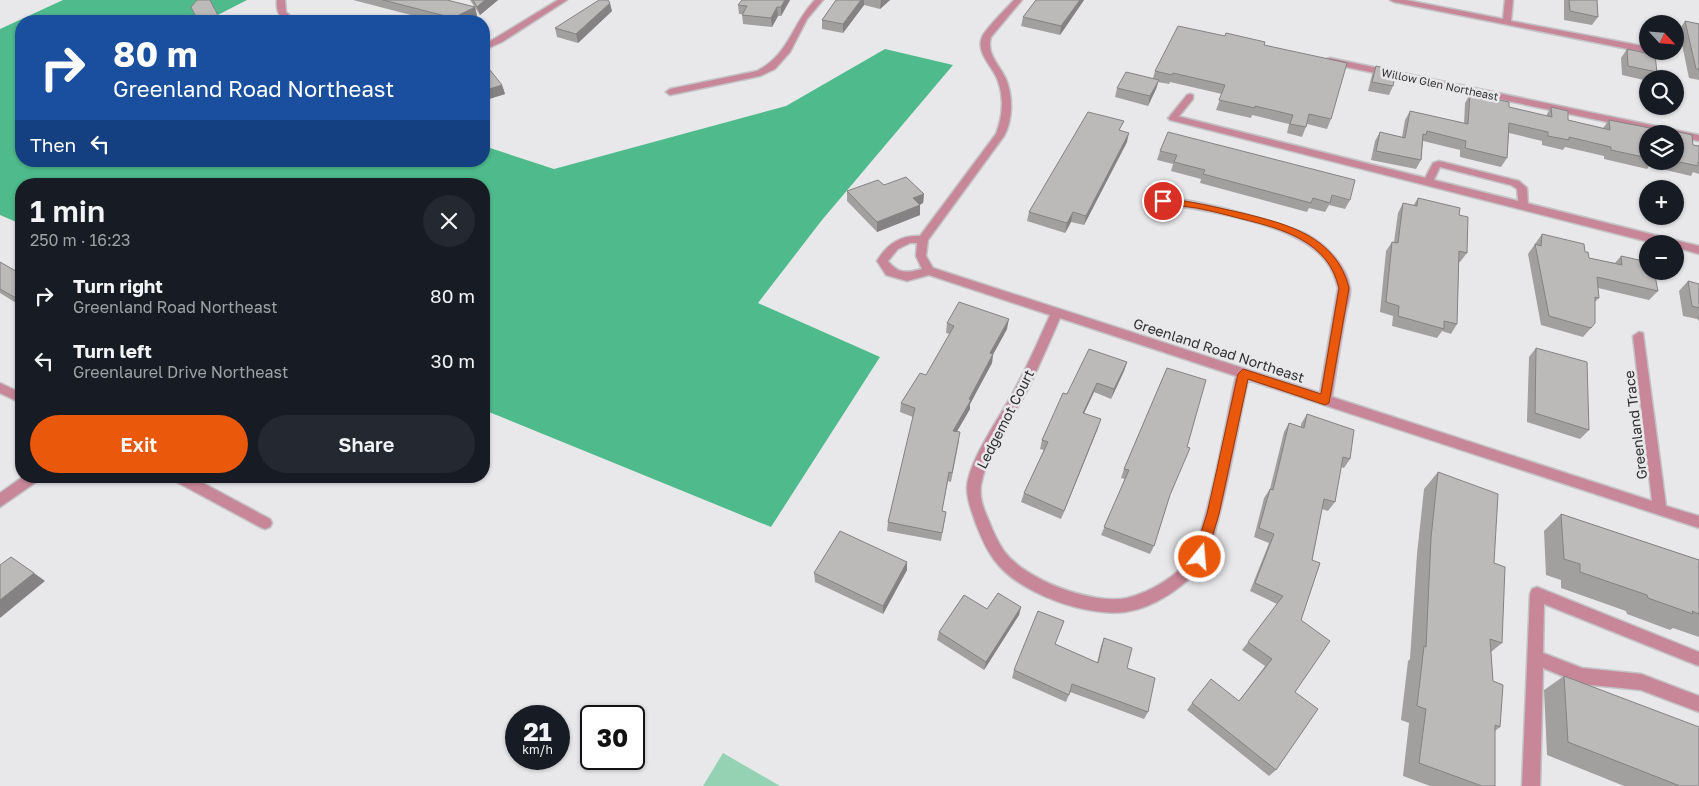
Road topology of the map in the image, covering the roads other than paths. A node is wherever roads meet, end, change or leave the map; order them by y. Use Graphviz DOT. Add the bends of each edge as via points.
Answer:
graph roads {
  1 [pos="281,0"];
  2 [pos="563,0"];
  3 [pos="819,0"];
  4 [pos="1018,0"];
  5 [pos="1394,0"];
  6 [pos="1509,0"];
  7 [pos="282,15"];
  8 [pos="1507,22"];
  9 [pos="490,45"];
  10 [pos="1639,48"];
  11 [pos="1318,58"];
  12 [pos="670,92"];
  13 [pos="1190,97"];
  14 [pos="1699,138"];
  15 [pos="1428,182"];
  16 [pos="1163,201"];
  17 [pos="1523,206"];
  18 [pos="1639,235"];
  19 [pos="923,240"];
  20 [pos="1684,246"];
  21 [pos="1699,250"];
  22 [pos="929,271"];
  23 [pos="1057,313"];
  24 [pos="1639,336"];
  25 [pos="1243,374"];
  26 [pos="0,388"];
  27 [pos="15,395"];
  28 [pos="1325,400"];
  29 [pos="24,483"];
  30 [pos="191,483"];
  31 [pos="0,501"];
  32 [pos="1660,509"];
  33 [pos="1699,522"];
  34 [pos="265,523"];
  35 [pos="1534,657"];
  36 [pos="1699,659"];
  37 [pos="1699,704"];
  38 [pos="1531,786"];
  1 -- 7 [label="street"];
  2 -- 9 [label="street"];
  3 -- 12 [label="street" via="806,13 785,56 774,68"];
  4 -- 19 [label="street" via="987,36 985,43 985,51 1002,80 1007,105 1001,134"];
  5 -- 8 [label="street"];
  6 -- 8 [label="street"];
  8 -- 10 [label="street"];
  11 -- 14 [label="street, Willow Glen Northeast"];
  13 -- 15 [label="street" via="1172,118"];
  15 -- 17 [label="street"];
  15 -- 17 [label="street" via="1439,164 1515,183 1522,188"];
  16 -- 28 [label="street" via="1197,205 1277,225 1306,238 1328,254 1340,272 1344,288"];
  17 -- 18 [label="street"];
  19 -- 22 [label="street" via="921,256"];
  19 -- 22 [label="street" via="900,241 889,249 882,261 890,272 907,276"];
  20 -- 21 [label="street"];
  22 -- 23 [label="street, Greenland Road Northeast"];
  23 -- 25 [label="street, Greenland Road Northeast"];
  23 -- 25 [label="street, Ledgemot Court" via="1023,386 981,462 974,486 975,503 1000,557 1020,576 1044,590 1075,600 1125,605 1170,586 1200,557 1213,514"];
  24 -- 32 [label="street, Greenland Trace"];
  25 -- 28 [label="street, Greenland Road Northeast"];
  26 -- 27 [label="street"];
  28 -- 32 [label="street, Greenland Road Northeast"];
  29 -- 31 [label="street"];
  30 -- 34 [label="street"];
  32 -- 33 [label="street, Greenland Road Northeast"];
  35 -- 36 [label="street" via="1537,594"];
  35 -- 37 [label="street" via="1582,676 1641,682"];
  35 -- 38 [label="street"];
}
